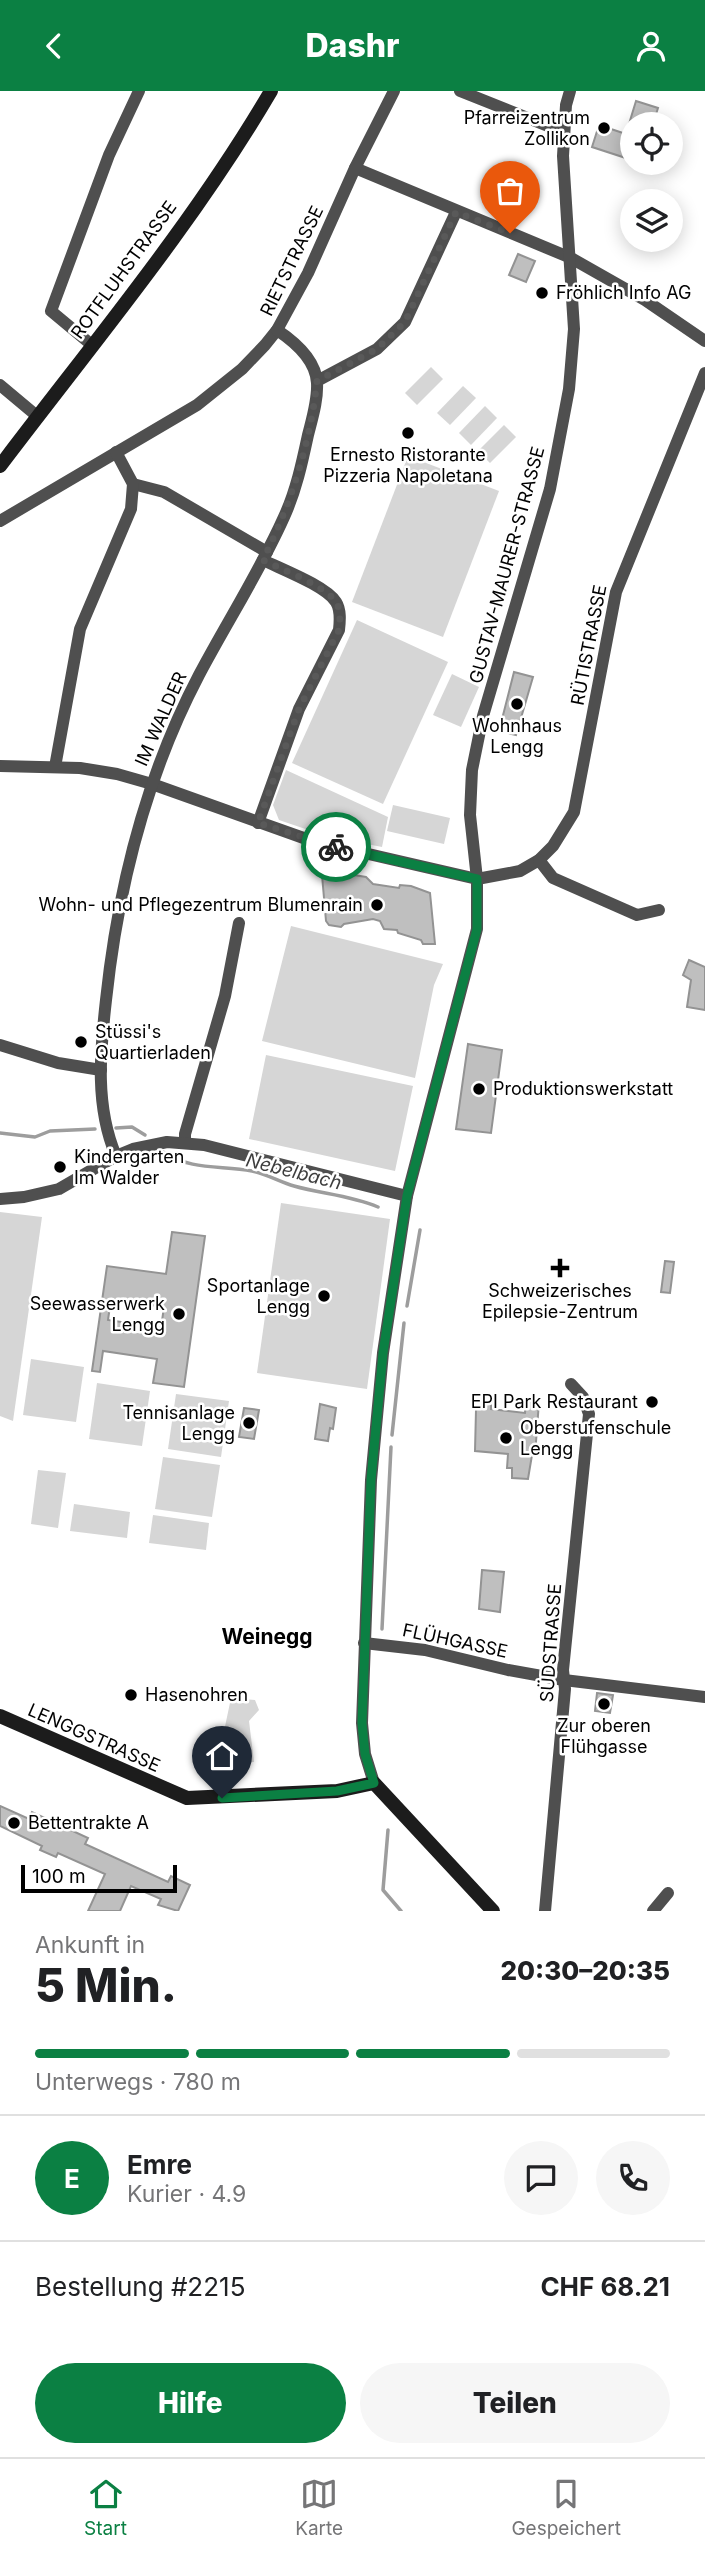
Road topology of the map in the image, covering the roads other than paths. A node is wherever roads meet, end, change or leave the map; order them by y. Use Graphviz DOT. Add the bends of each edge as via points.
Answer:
graph roads {
  1 [pos="139,91"];
  2 [pos="271,91"];
  3 [pos="394,91"];
  4 [pos="460,91"];
  5 [pos="570,91"];
  6 [pos="563,132"];
  7 [pos="355,168"];
  8 [pos="456,212"];
  9 [pos="571,258"];
  10 [pos="277,330"];
  11 [pos="705,341"];
  12 [pos="93,346"];
  13 [pos="705,373"];
  14 [pos="317,381"];
  15 [pos="0,385"];
  16 [pos="37,416"];
  17 [pos="116,452"];
  18 [pos="0,465"];
  19 [pos="133,484"];
  20 [pos="0,521"];
  21 [pos="265,556"];
  22 [pos="0,766"];
  23 [pos="55,768"];
  24 [pos="152,784"];
  25 [pos="258,823"];
  26 [pos="539,860"];
  27 [pos="477,879"];
  28 [pos="659,910"];
  29 [pos="239,923"];
  30 [pos="0,1045"];
  31 [pos="101,1070"];
  32 [pos="185,1142"];
  33 [pos="116,1156"];
  34 [pos="407,1196"];
  35 [pos="0,1199"];
  36 [pos="570,1384"];
  37 [pos="365,1643"];
  38 [pos="564,1680"];
  39 [pos="705,1697"];
  40 [pos="0,1716"];
  41 [pos="374,1783"];
  42 [pos="668,1893"];
  43 [pos="493,1911"];
  44 [pos="545,1911"];
  45 [pos="653,1911"];
  1 -- 12 [label="street" via="109,155 51,311"];
  2 -- 12 [label="street, ROTFLUHSTRASSE" via="208,188"];
  3 -- 7 [label="street, RIETSTRASSE"];
  4 -- 6 [label="street"];
  5 -- 6 [label="street, GUSTAV-MAURER-STRASSE"];
  6 -- 9 [label="street, GUSTAV-MAURER-STRASSE"];
  7 -- 8 [label="street"];
  7 -- 10 [label="street, RIETSTRASSE"];
  8 -- 9 [label="street"];
  8 -- 14 [label="street" via="405,322 377,349"];
  9 -- 11 [label="street"];
  9 -- 27 [label="street, GUSTAV-MAURER-STRASSE" via="574,329 562,431 472,771 470,815"];
  10 -- 14 [label="street" via="309,359"];
  10 -- 17 [label="street, RIETSTRASSE" via="242,369 197,405"];
  12 -- 16 [label="street, ROTFLUHSTRASSE"];
  13 -- 26 [label="street, RÜTISTRASSE" via="616,592 574,813"];
  14 -- 21 [label="street, IM WALDER" via="299,474"];
  15 -- 16 [label="street"];
  16 -- 18 [label="street, ROTFLUHSTRASSE"];
  17 -- 19 [label="street"];
  17 -- 20 [label="street, RIETSTRASSE"];
  19 -- 21 [label="street" via="164,492"];
  19 -- 23 [label="street" via="131,509 80,629"];
  21 -- 24 [label="street, IM WALDER" via="195,684"];
  21 -- 25 [label="street" via="327,593 337,603 341,618 299,709"];
  22 -- 23 [label="street"];
  23 -- 24 [label="street" via="102,771"];
  24 -- 25 [label="street"];
  24 -- 31 [label="street, IM WALDER" via="134,842 111,963"];
  25 -- 27 [label="street" via="312,842"];
  26 -- 27 [label="street, RÜTISTRASSE" via="520,871"];
  26 -- 28 [label="street" via="553,878 637,915"];
  27 -- 34 [label="street, GUSTAV-MAURER-STRASSE" via="477,929"];
  29 -- 32 [label="street" via="225,996"];
  30 -- 31 [label="street"];
  31 -- 33 [label="street, IM WALDER" via="103,1117"];
  32 -- 33 [label="street" via="145,1145"];
  32 -- 34 [label="street"];
  33 -- 35 [label="street" via="59,1189"];
  34 -- 37 [label="street, GUSTAV-MAURER-STRASSE" via="371,1480"];
  36 -- 38 [label="street, SÜDSTRASSE" via="583,1397 589,1415"];
  37 -- 38 [label="street, FLÜHGASSE" via="425,1650"];
  37 -- 41 [label="street, GUSTAV-MAURER-STRASSE" via="362,1723"];
  38 -- 39 [label="street, FLÜHGASSE"];
  38 -- 44 [label="street, SÜDSTRASSE"];
  40 -- 41 [label="street, LENGGSTRASSE" via="187,1798 337,1791"];
  41 -- 43 [label="street"];
  42 -- 45 [label="street"];
}
